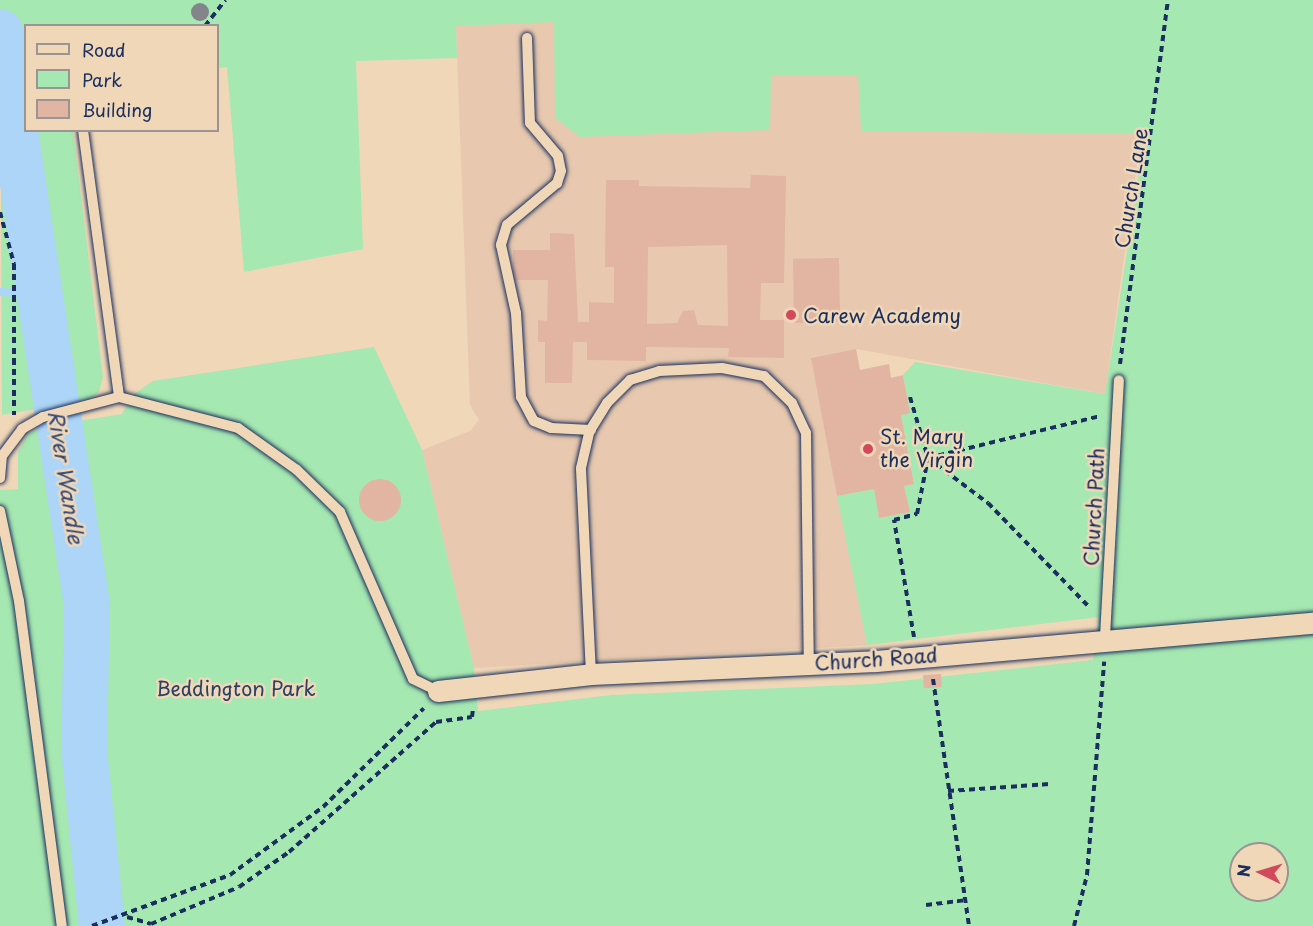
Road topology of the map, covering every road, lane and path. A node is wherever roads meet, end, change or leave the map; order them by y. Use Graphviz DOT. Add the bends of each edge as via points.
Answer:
graph roads {
  1 [pos="225,0"];
  2 [pos="1168,0"];
  3 [pos="207,24"];
  4 [pos="527,38"];
  5 [pos="83,132"];
  6 [pos="0,212"];
  7 [pos="1119,380"];
  8 [pos="910,397"];
  9 [pos="119,398"];
  10 [pos="1118,412"];
  11 [pos="21,429"];
  12 [pos="591,430"];
  13 [pos="1,456"];
  14 [pos="928,458"];
  15 [pos="0,478"];
  16 [pos="0,511"];
  17 [pos="1313,623"];
  18 [pos="1105,637"];
  19 [pos="925,657"];
  20 [pos="809,664"];
  21 [pos="591,674"];
  22 [pos="477,687"];
  23 [pos="438,691"];
  24 [pos="1050,784"];
  25 [pos="948,791"];
  26 [pos="964,900"];
  27 [pos="926,905"];
  28 [pos="127,917"];
  29 [pos="62,926"];
  30 [pos="92,926"];
  31 [pos="969,926"];
  32 [pos="1074,926"];
  1 -- 3 [label="path"];
  2 -- 7 [label="path, Church Lane"];
  4 -- 12 [label="lane" via="530,123 558,156 561,171 557,183 507,225 501,245 516,313 521,397 534,421 550,429"];
  5 -- 9 [label="lane"];
  6 -- 11 [label="path" via="14,264 13,413"];
  7 -- 10 [label="lane, Church Path"];
  8 -- 14 [label="path"];
  9 -- 11 [label="lane" via="86,410 43,417"];
  9 -- 23 [label="lane" via="238,428 297,470 340,512 413,679"];
  10 -- 14 [label="path"];
  10 -- 18 [label="lane, Church Path"];
  11 -- 13 [label="lane"];
  12 -- 20 [label="lane" via="606,403 630,380 659,371 722,368 765,376 792,403 806,433"];
  12 -- 21 [label="lane" via="581,468"];
  13 -- 15 [label="lane"];
  14 -- 18 [label="path" via="988,503 1099,617"];
  14 -- 19 [label="path" via="917,514 894,520 915,639"];
  16 -- 29 [label="lane" via="18,601"];
  17 -- 18 [label="street, Church Road"];
  18 -- 19 [label="street, Church Road"];
  18 -- 32 [label="path" via="1087,875"];
  19 -- 20 [label="street, Church Road"];
  19 -- 25 [label="path" via="933,678"];
  20 -- 21 [label="street, Church Road"];
  21 -- 22 [label="street, Church Road"];
  22 -- 23 [label="street, Church Road"];
  22 -- 28 [label="path" via="472,717 436,722 289,852 239,887 152,924"];
  23 -- 28 [label="path" via="410,725 304,821 230,875"];
  24 -- 25 [label="path"];
  25 -- 26 [label="path"];
  26 -- 27 [label="path"];
  26 -- 31 [label="path"];
  28 -- 30 [label="path"];
}
